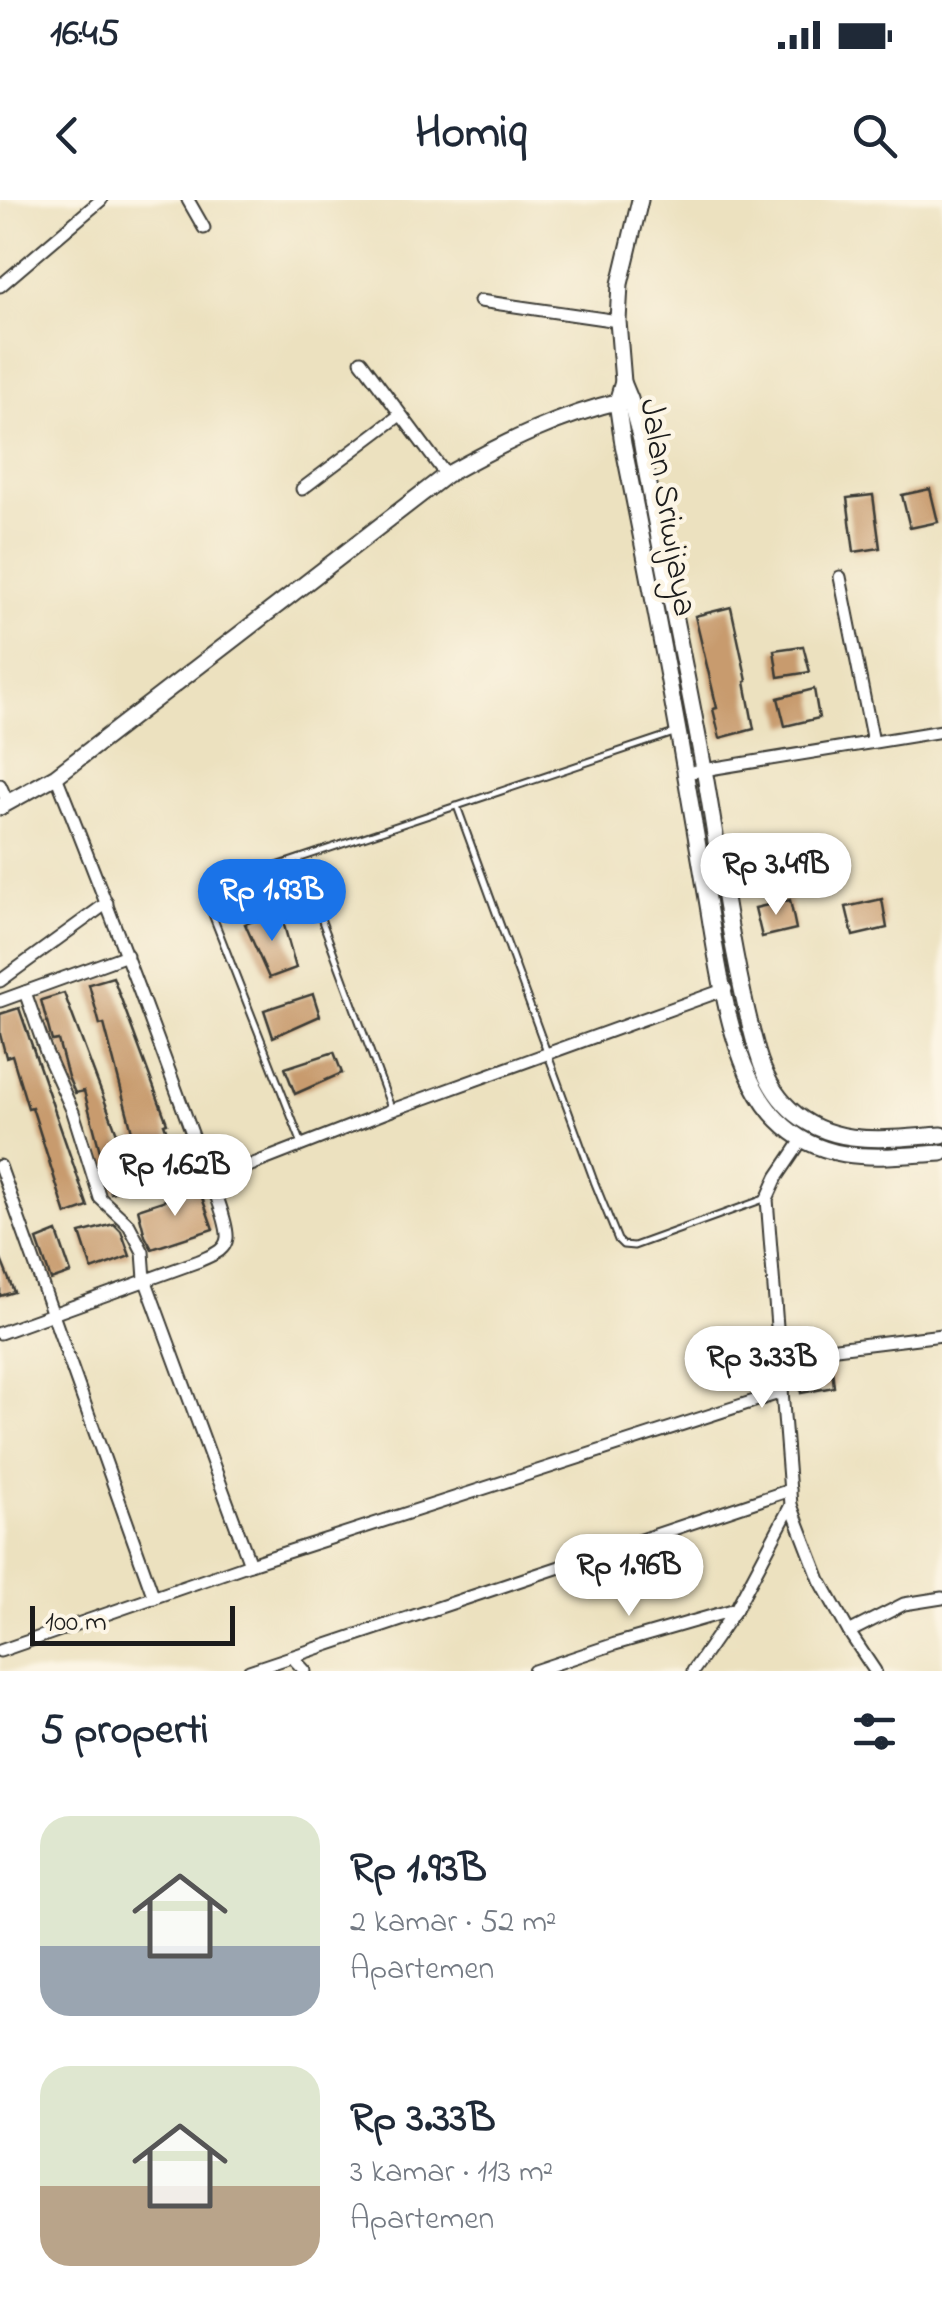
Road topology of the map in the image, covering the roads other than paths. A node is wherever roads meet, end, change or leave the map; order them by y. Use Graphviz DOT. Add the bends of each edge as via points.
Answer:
graph roads {
  1 [pos="101,200"];
  2 [pos="188,200"];
  3 [pos="640,200"];
  4 [pos="204,228"];
  5 [pos="0,286"];
  6 [pos="480,301"];
  7 [pos="618,320"];
  8 [pos="361,361"];
  9 [pos="623,400"];
  10 [pos="400,415"];
  11 [pos="446,475"];
  12 [pos="302,489"];
  13 [pos="840,577"];
  14 [pos="669,593"];
  15 [pos="652,597"];
  16 [pos="678,731"];
  17 [pos="942,731"];
  18 [pos="873,742"];
  19 [pos="704,770"];
  20 [pos="686,773"];
  21 [pos="56,776"];
  22 [pos="0,785"];
  23 [pos="4,805"];
  24 [pos="457,806"];
  25 [pos="299,859"];
  26 [pos="107,903"];
  27 [pos="127,955"];
  28 [pos="0,981"];
  29 [pos="742,984"];
  30 [pos="723,990"];
  31 [pos="25,992"];
  32 [pos="0,1001"];
  33 [pos="548,1055"];
  34 [pos="392,1110"];
  35 [pos="942,1135"];
  36 [pos="802,1140"];
  37 [pos="303,1146"];
  38 [pos="942,1154"];
  39 [pos="0,1166"];
  40 [pos="210,1181"];
  41 [pos="767,1198"];
  42 [pos="145,1280"];
  43 [pos="53,1314"];
  44 [pos="0,1333"];
  45 [pos="942,1335"];
  46 [pos="779,1355"];
  47 [pos="782,1392"];
  48 [pos="790,1490"];
  49 [pos="791,1506"];
  50 [pos="250,1564"];
  51 [pos="154,1598"];
  52 [pos="942,1598"];
  53 [pos="736,1609"];
  54 [pos="848,1632"];
  55 [pos="0,1651"];
  56 [pos="292,1657"];
  57 [pos="249,1671"];
  58 [pos="305,1671"];
  59 [pos="534,1671"];
  60 [pos="693,1671"];
  61 [pos="875,1671"];
  1 -- 5 [label="street"];
  2 -- 4 [label="street"];
  3 -- 7 [label="main road"];
  6 -- 7 [label="street"];
  7 -- 9 [label="main road, Jalan Sriwijaya"];
  8 -- 10 [label="street"];
  9 -- 11 [label="main road" via="540,427"];
  9 -- 14 [label="main road, Jalan Sriwijaya" via="641,440"];
  9 -- 15 [label="main road, Jalan Sriwijaya"];
  10 -- 11 [label="street"];
  10 -- 12 [label="street"];
  11 -- 21 [label="main road"];
  13 -- 18 [label="street"];
  14 -- 15 [label="main road"];
  14 -- 19 [label="main road, Jalan Sriwijaya"];
  15 -- 16 [label="main road, Jalan Sriwijaya"];
  16 -- 20 [label="main road, Jalan Sriwijaya"];
  16 -- 24 [label="lane"];
  17 -- 18 [label="street"];
  18 -- 19 [label="street"];
  19 -- 20 [label="street"];
  19 -- 29 [label="main road, Jalan Sriwijaya"];
  20 -- 30 [label="main road, Jalan Sriwijaya"];
  21 -- 23 [label="main road"];
  21 -- 26 [label="street"];
  22 -- 23 [label="street"];
  24 -- 25 [label="lane"];
  24 -- 33 [label="lane"];
  25 -- 34 [label="lane"];
  25 -- 37 [label="lane" via="224,884 209,899"];
  26 -- 27 [label="street"];
  26 -- 28 [label="street"];
  27 -- 31 [label="street"];
  27 -- 40 [label="street"];
  29 -- 30 [label="street"];
  29 -- 35 [label="main road, Jalan Sriwijaya" via="767,1077 789,1108 823,1130 857,1139"];
  30 -- 33 [label="street"];
  30 -- 36 [label="main road, Jalan Sriwijaya" via="758,1092"];
  31 -- 32 [label="street"];
  31 -- 42 [label="street" via="100,1198 130,1225 143,1252"];
  33 -- 34 [label="street"];
  33 -- 41 [label="lane" via="623,1245"];
  34 -- 37 [label="street"];
  36 -- 38 [label="main road, Jalan Sriwijaya" via="849,1155"];
  36 -- 41 [label="street"];
  37 -- 40 [label="street"];
  39 -- 43 [label="street"];
  40 -- 42 [label="street" via="226,1243 199,1261"];
  41 -- 46 [label="street"];
  42 -- 43 [label="street"];
  42 -- 50 [label="street"];
  43 -- 44 [label="street"];
  43 -- 51 [label="street"];
  45 -- 46 [label="street"];
  46 -- 47 [label="street"];
  47 -- 48 [label="street"];
  47 -- 50 [label="street"];
  48 -- 49 [label="street"];
  48 -- 56 [label="street"];
  49 -- 53 [label="street"];
  49 -- 54 [label="street"];
  50 -- 51 [label="street"];
  51 -- 55 [label="street"];
  52 -- 54 [label="street" via="904,1604"];
  53 -- 59 [label="street"];
  53 -- 60 [label="street"];
  54 -- 61 [label="street"];
  56 -- 57 [label="street"];
  56 -- 58 [label="street"];
}
